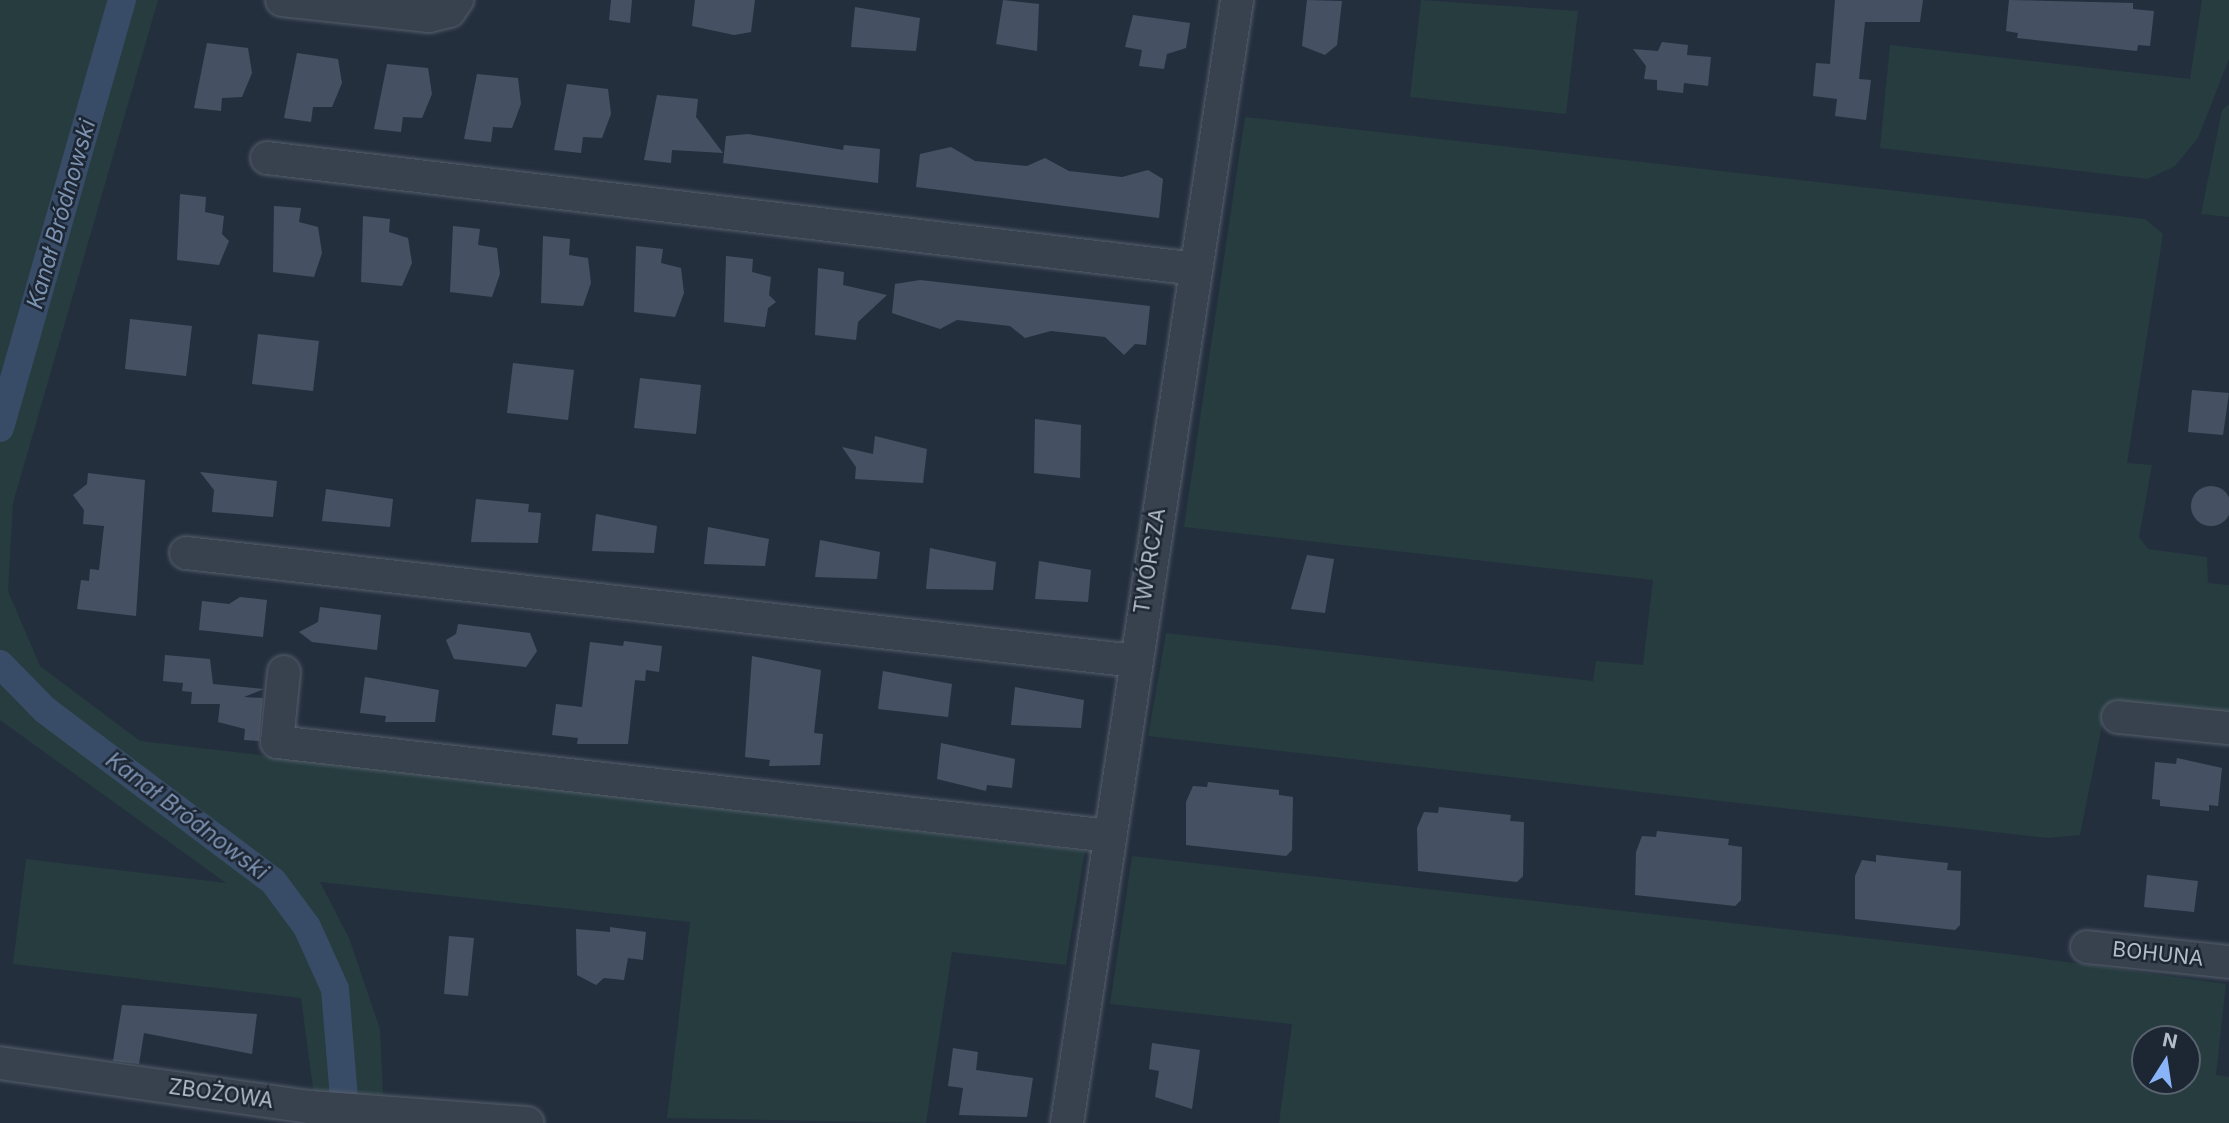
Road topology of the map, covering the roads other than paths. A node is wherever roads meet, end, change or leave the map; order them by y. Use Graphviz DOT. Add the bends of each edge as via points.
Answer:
graph roads {
  1 [pos="282,0"];
  2 [pos="457,0"];
  3 [pos="1237,0"];
  4 [pos="267,158"];
  5 [pos="1196,269"];
  6 [pos="186,553"];
  7 [pos="1135,661"];
  8 [pos="284,673"];
  9 [pos="2118,717"];
  10 [pos="2229,728"];
  11 [pos="1110,836"];
  12 [pos="2087,947"];
  13 [pos="2229,962"];
  14 [pos="0,1063"];
  15 [pos="527,1123"];
  16 [pos="1067,1123"];
  1 -- 2 [label="street" via="429,16 449,11"];
  3 -- 5 [label="street, TWÓRCZA"];
  4 -- 5 [label="street"];
  5 -- 7 [label="street, TWÓRCZA"];
  6 -- 7 [label="street"];
  7 -- 11 [label="street, TWÓRCZA"];
  8 -- 11 [label="street" via="277,742"];
  9 -- 10 [label="street"];
  11 -- 16 [label="street, TWÓRCZA"];
  12 -- 13 [label="street, BOHUNA"];
  14 -- 15 [label="street, ZBOŻOWA" via="310,1107"];
}
